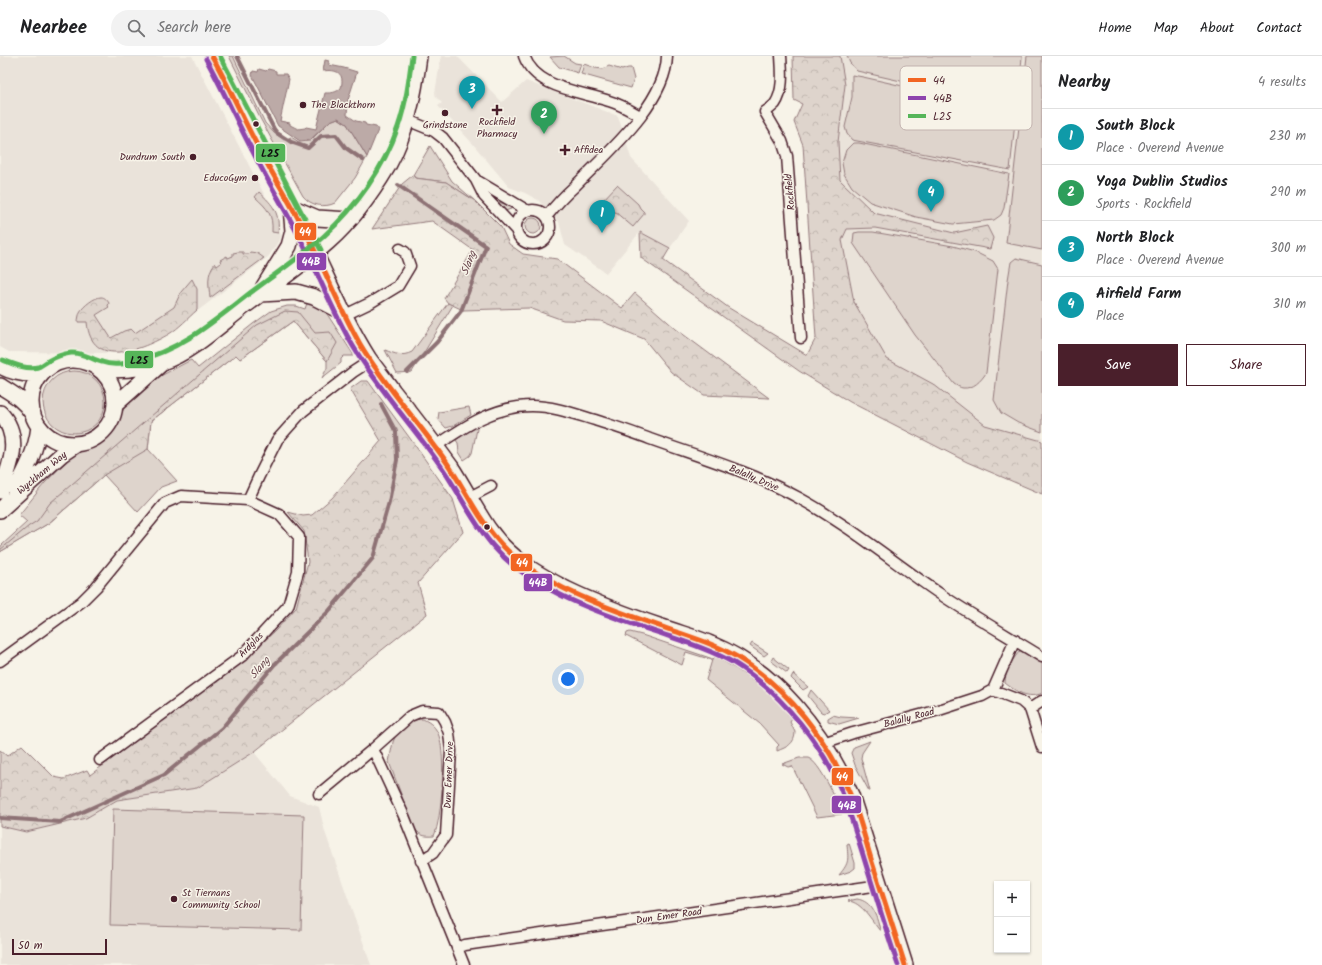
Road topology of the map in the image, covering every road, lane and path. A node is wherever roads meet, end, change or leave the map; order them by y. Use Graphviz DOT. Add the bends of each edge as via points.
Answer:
graph roads {
  1 [pos="212,56"];
  2 [pos="419,56"];
  3 [pos="524,56"];
  4 [pos="667,56"];
  5 [pos="781,56"];
  6 [pos="640,116"];
  7 [pos="407,120"];
  8 [pos="476,180"];
  9 [pos="291,207"];
  10 [pos="528,211"];
  11 [pos="546,216"];
  12 [pos="350,220"];
  13 [pos="516,230"];
  14 [pos="400,249"];
  15 [pos="316,253"];
  16 [pos="260,294"];
  17 [pos="344,313"];
  18 [pos="801,338"];
  19 [pos="370,361"];
  20 [pos="163,362"];
  21 [pos="0,366"];
  22 [pos="100,369"];
  23 [pos="42,373"];
  24 [pos="0,386"];
  25 [pos="115,406"];
  26 [pos="0,413"];
  27 [pos="32,413"];
  28 [pos="39,427"];
  29 [pos="78,444"];
  30 [pos="436,446"];
  31 [pos="491,486"];
  32 [pos="470,497"];
  33 [pos="248,500"];
  34 [pos="2,501"];
  35 [pos="1015,640"];
  36 [pos="1042,657"];
  37 [pos="0,661"];
  38 [pos="993,690"];
  39 [pos="1042,701"];
  40 [pos="1030,709"];
  41 [pos="824,743"];
  42 [pos="1042,747"];
  43 [pos="373,749"];
  44 [pos="100,760"];
  45 [pos="319,794"];
  46 [pos="421,861"];
  47 [pos="880,885"];
  48 [pos="458,948"];
  49 [pos="464,965"];
  50 [pos="905,965"];
  1 -- 9 [label="street"];
  2 -- 7 [label="main road"];
  3 -- 6 [label="street" via="532,70 549,82 611,101"];
  4 -- 6 [label="street" via="662,79 651,102"];
  5 -- 18 [label="street, Rockfield" via="779,95 765,112 782,141 787,156"];
  6 -- 11 [label="street" via="616,146"];
  7 -- 8 [label="street" via="434,131 443,138"];
  7 -- 12 [label="main road" via="385,170"];
  8 -- 10 [label="street"];
  8 -- 13 [label="street" via="484,196"];
  9 -- 12 [label="main road" via="317,218"];
  9 -- 15 [label="street"];
  9 -- 16 [label="main road" via="293,231 289,246"];
  10 -- 11 [label="street" via="538,211"];
  10 -- 13 [label="street" via="517,220"];
  11 -- 13 [label="street" via="551,227 543,242 532,245 526,243 518,236"];
  12 -- 15 [label="main road"];
  14 -- 17 [label="street" via="405,252 410,266 398,286 370,303"];
  15 -- 16 [label="main road"];
  15 -- 17 [label="main road"];
  16 -- 17 [label="main road" via="296,292 314,297"];
  16 -- 20 [label="main road" via="194,345"];
  17 -- 19 [label="main road"];
  19 -- 30 [label="main road"];
  19 -- 33 [label="street" via="303,411 277,440"];
  20 -- 22 [label="main road" via="118,371"];
  20 -- 25 [label="main road"];
  21 -- 23 [label="main road" via="21,374"];
  22 -- 23 [label="main road" via="71,360"];
  22 -- 25 [label="main road" via="112,384"];
  23 -- 27 [label="main road" via="32,394"];
  24 -- 27 [label="main road" via="18,397"];
  25 -- 29 [label="main road" via="109,425 101,434 90,441"];
  26 -- 34 [label="main road" via="13,438 13,451"];
  27 -- 28 [label="main road"];
  28 -- 29 [label="main road" via="52,439 64,444"];
  28 -- 34 [label="main road, Wyckham Way" via="32,458 24,474"];
  29 -- 34 [label="main road, Wyckham Way"];
  30 -- 32 [label="main road"];
  30 -- 35 [label="street, Balally Drive" via="480,419 509,409 531,406 569,412 634,433 751,476 798,498 857,534 941,594"];
  31 -- 32 [label="street"];
  32 -- 41 [label="main road" via="488,529 522,563 549,580 606,607 712,644 734,655 782,692 800,710"];
  33 -- 37 [label="street, Ardglas" via="181,496 165,503 81,602"];
  33 -- 44 [label="street, Ardglas" via="279,514 299,537 298,572 288,606 242,656"];
  35 -- 36 [label="street, Balally Drive"];
  35 -- 38 [label="street"];
  38 -- 40 [label="street" via="1021,700"];
  38 -- 41 [label="street, Balally Road" via="939,710"];
  39 -- 40 [label="street"];
  40 -- 42 [label="street"];
  41 -- 47 [label="main road" via="840,769 851,795"];
  43 -- 45 [label="street, Dun Emer Drive"];
  43 -- 46 [label="street" via="404,816"];
  43 -- 46 [label="street, Dun Emer Drive" via="410,716 422,711 438,712 445,722 451,751 446,835 433,853"];
  46 -- 48 [label="street"];
  47 -- 48 [label="street, Dun Emer Road"];
  47 -- 50 [label="main road"];
  48 -- 49 [label="street"];
}
